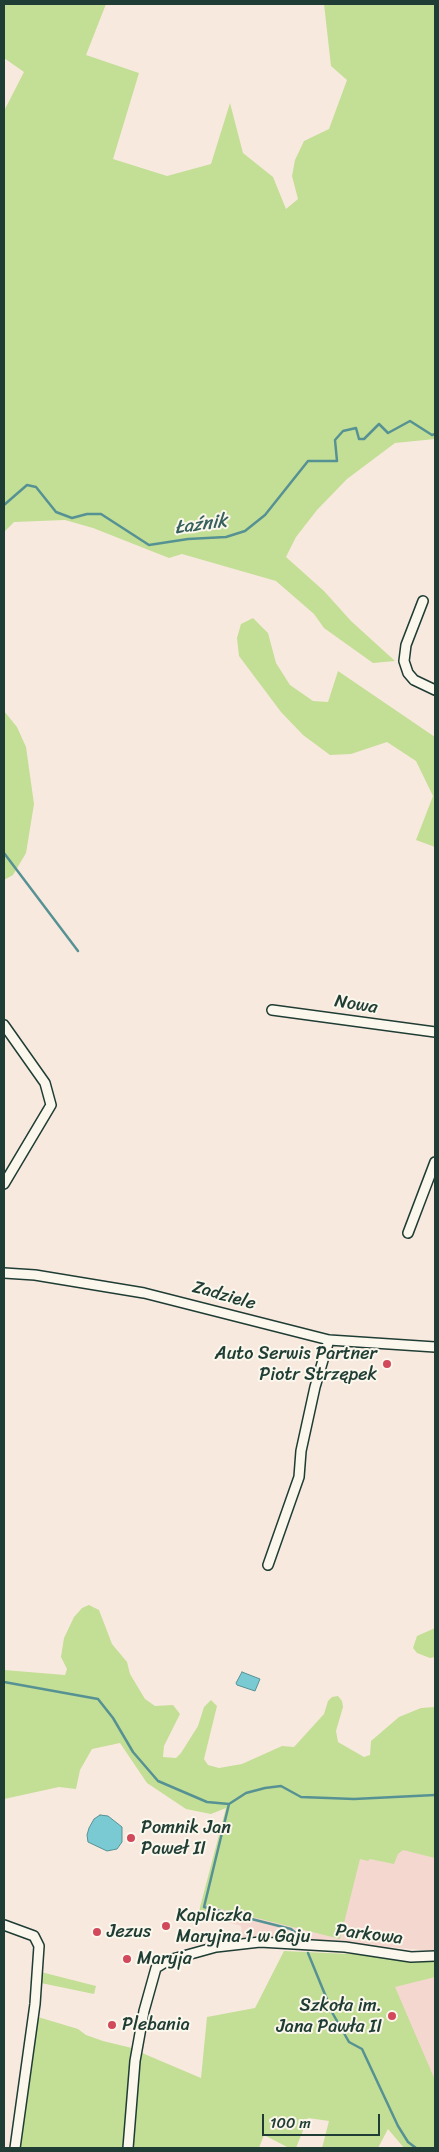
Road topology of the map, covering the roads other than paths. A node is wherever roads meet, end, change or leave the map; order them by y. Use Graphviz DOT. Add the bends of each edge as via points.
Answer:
graph roads {
  1 [pos="423,601"];
  2 [pos="435,690"];
  3 [pos="272,1010"];
  4 [pos="4,1025"];
  5 [pos="435,1032"];
  6 [pos="435,1162"];
  7 [pos="4,1184"];
  8 [pos="408,1233"];
  9 [pos="4,1273"];
  10 [pos="329,1340"];
  11 [pos="435,1346"];
  12 [pos="268,1565"];
  13 [pos="4,1925"];
  14 [pos="435,1956"];
  15 [pos="15,2148"];
  16 [pos="128,2148"];
  1 -- 2 [label="street" via="406,644 404,661 414,680"];
  3 -- 5 [label="street, Nowa"];
  4 -- 7 [label="street" via="45,1083 51,1105"];
  6 -- 8 [label="street"];
  9 -- 10 [label="street, Zadziele" via="144,1292"];
  10 -- 11 [label="street, Zadziele"];
  10 -- 12 [label="street" via="314,1387 299,1477"];
  13 -- 15 [label="street" via="34,1936 39,1946 34,2013"];
  14 -- 16 [label="street, Parkowa" via="411,1957 260,1942 216,1947 169,1960 156,1968 144,2010 135,2062"];
}
